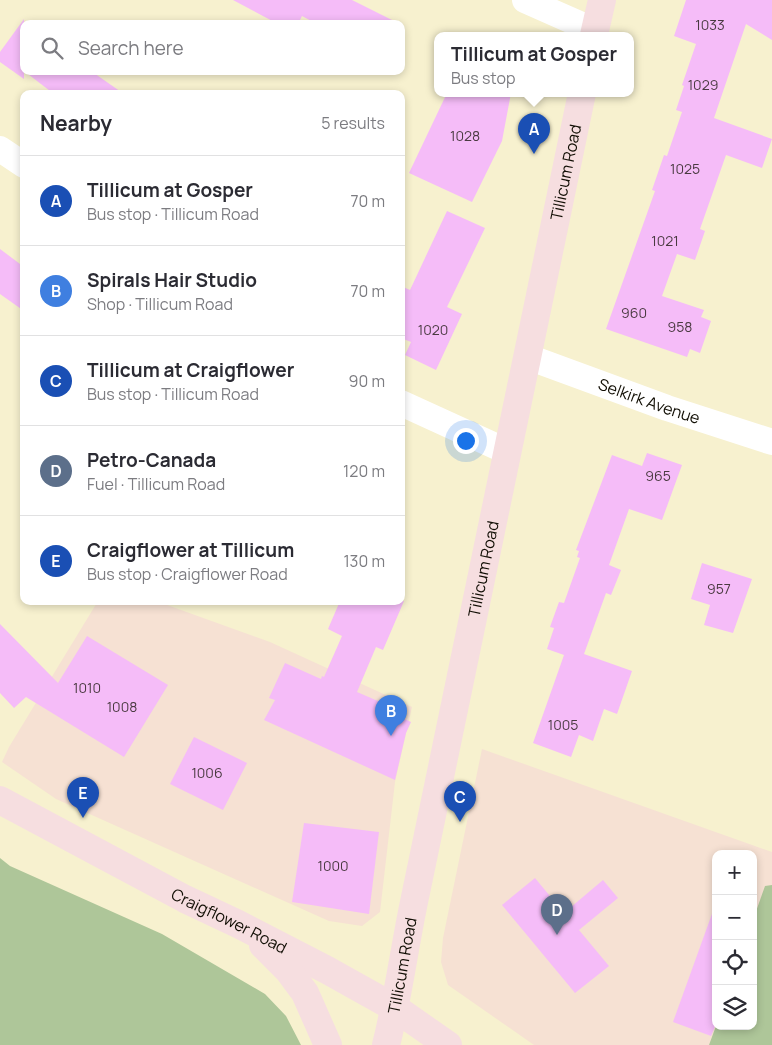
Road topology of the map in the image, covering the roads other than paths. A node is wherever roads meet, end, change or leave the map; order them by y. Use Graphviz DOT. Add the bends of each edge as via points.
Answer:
graph roads {
  1 [pos="525,0"];
  2 [pos="602,0"];
  3 [pos="593,32"];
  4 [pos="595,32"];
  5 [pos="581,97"];
  6 [pos="0,149"];
  7 [pos="20,162"];
  8 [pos="528,357"];
  9 [pos="405,405"];
  10 [pos="772,442"];
  11 [pos="508,452"];
  12 [pos="2,801"];
  13 [pos="210,910"];
  14 [pos="395,1008"];
  15 [pos="328,1045"];
  16 [pos="386,1045"];
  17 [pos="448,1045"];
  1 -- 3 [label="street"];
  2 -- 4 [label="main road"];
  5 -- 8 [label="main road, Tillicum Road"];
  6 -- 7 [label="street"];
  8 -- 10 [label="street, Selkirk Avenue"];
  8 -- 11 [label="main road, Tillicum Road"];
  9 -- 11 [label="street"];
  11 -- 14 [label="main road, Tillicum Road"];
  12 -- 13 [label="main road, Craigflower Road"];
  13 -- 14 [label="main road, Craigflower Road"];
  13 -- 15 [label="main road" via="263,945 288,970 305,993"];
  14 -- 16 [label="main road, Tillicum Road"];
  14 -- 17 [label="main road, Craigflower Road"];
}
